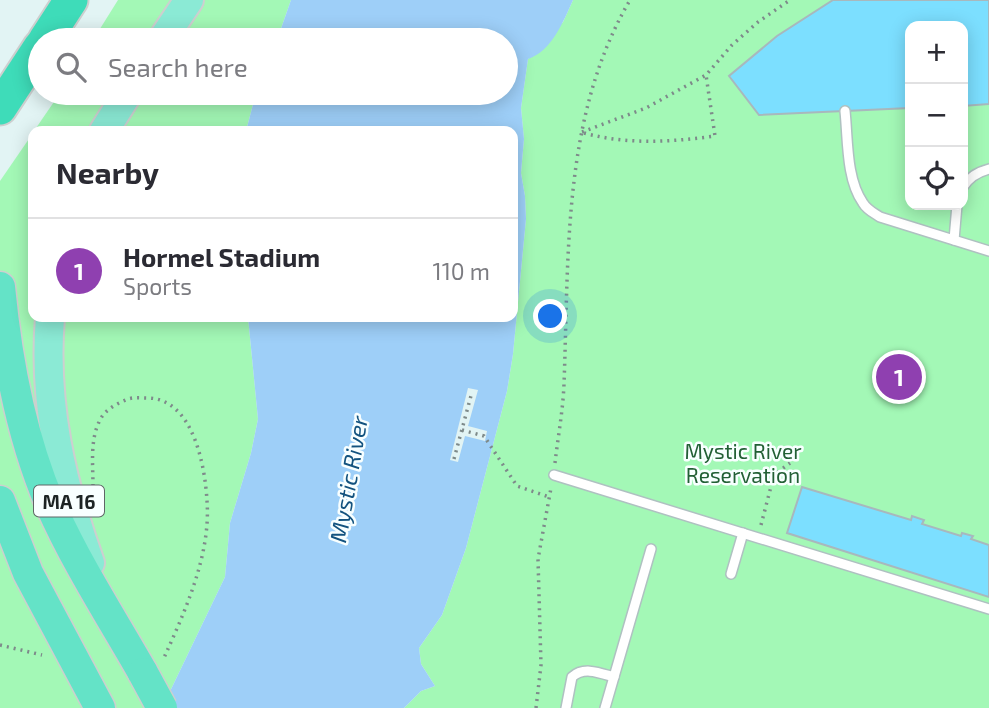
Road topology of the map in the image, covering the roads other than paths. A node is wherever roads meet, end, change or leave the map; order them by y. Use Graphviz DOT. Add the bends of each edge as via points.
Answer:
graph roads {
  1 [pos="189,0"];
  2 [pos="70,2"];
  3 [pos="53,28"];
  4 [pos="170,28"];
  5 [pos="28,65"];
  6 [pos="120,105"];
  7 [pos="0,108"];
  8 [pos="845,111"];
  9 [pos="107,126"];
  10 [pos="989,169"];
  11 [pos="968,179"];
  12 [pos="957,210"];
  13 [pos="954,240"];
  14 [pos="989,251"];
  15 [pos="0,287"];
  16 [pos="50,322"];
  17 [pos="554,475"];
  18 [pos="0,501"];
  19 [pos="744,533"];
  20 [pos="651,549"];
  21 [pos="731,574"];
  22 [pos="989,609"];
  23 [pos="150,672"];
  24 [pos="614,677"];
  25 [pos="100,708"];
  26 [pos="162,708"];
  27 [pos="566,708"];
  28 [pos="605,708"];
  1 -- 4 [label="main road"];
  2 -- 3 [label="highway"];
  5 -- 7 [label="highway"];
  6 -- 9 [label="main road"];
  8 -- 13 [label="lane" via="852,173 862,202 880,217"];
  10 -- 11 [label="lane"];
  12 -- 13 [label="lane"];
  13 -- 14 [label="lane"];
  15 -- 23 [label="highway" via="16,395 50,504 78,560"];
  16 -- 23 [label="main road, MA 16" via="49,395 64,481 99,585"];
  17 -- 19 [label="lane"];
  18 -- 25 [label="highway, MA 16" via="28,573"];
  19 -- 21 [label="lane"];
  19 -- 22 [label="lane"];
  20 -- 24 [label="lane"];
  23 -- 26 [label="highway, MA 16, bridge"];
  24 -- 27 [label="lane" via="575,673"];
  24 -- 28 [label="lane"];
}
